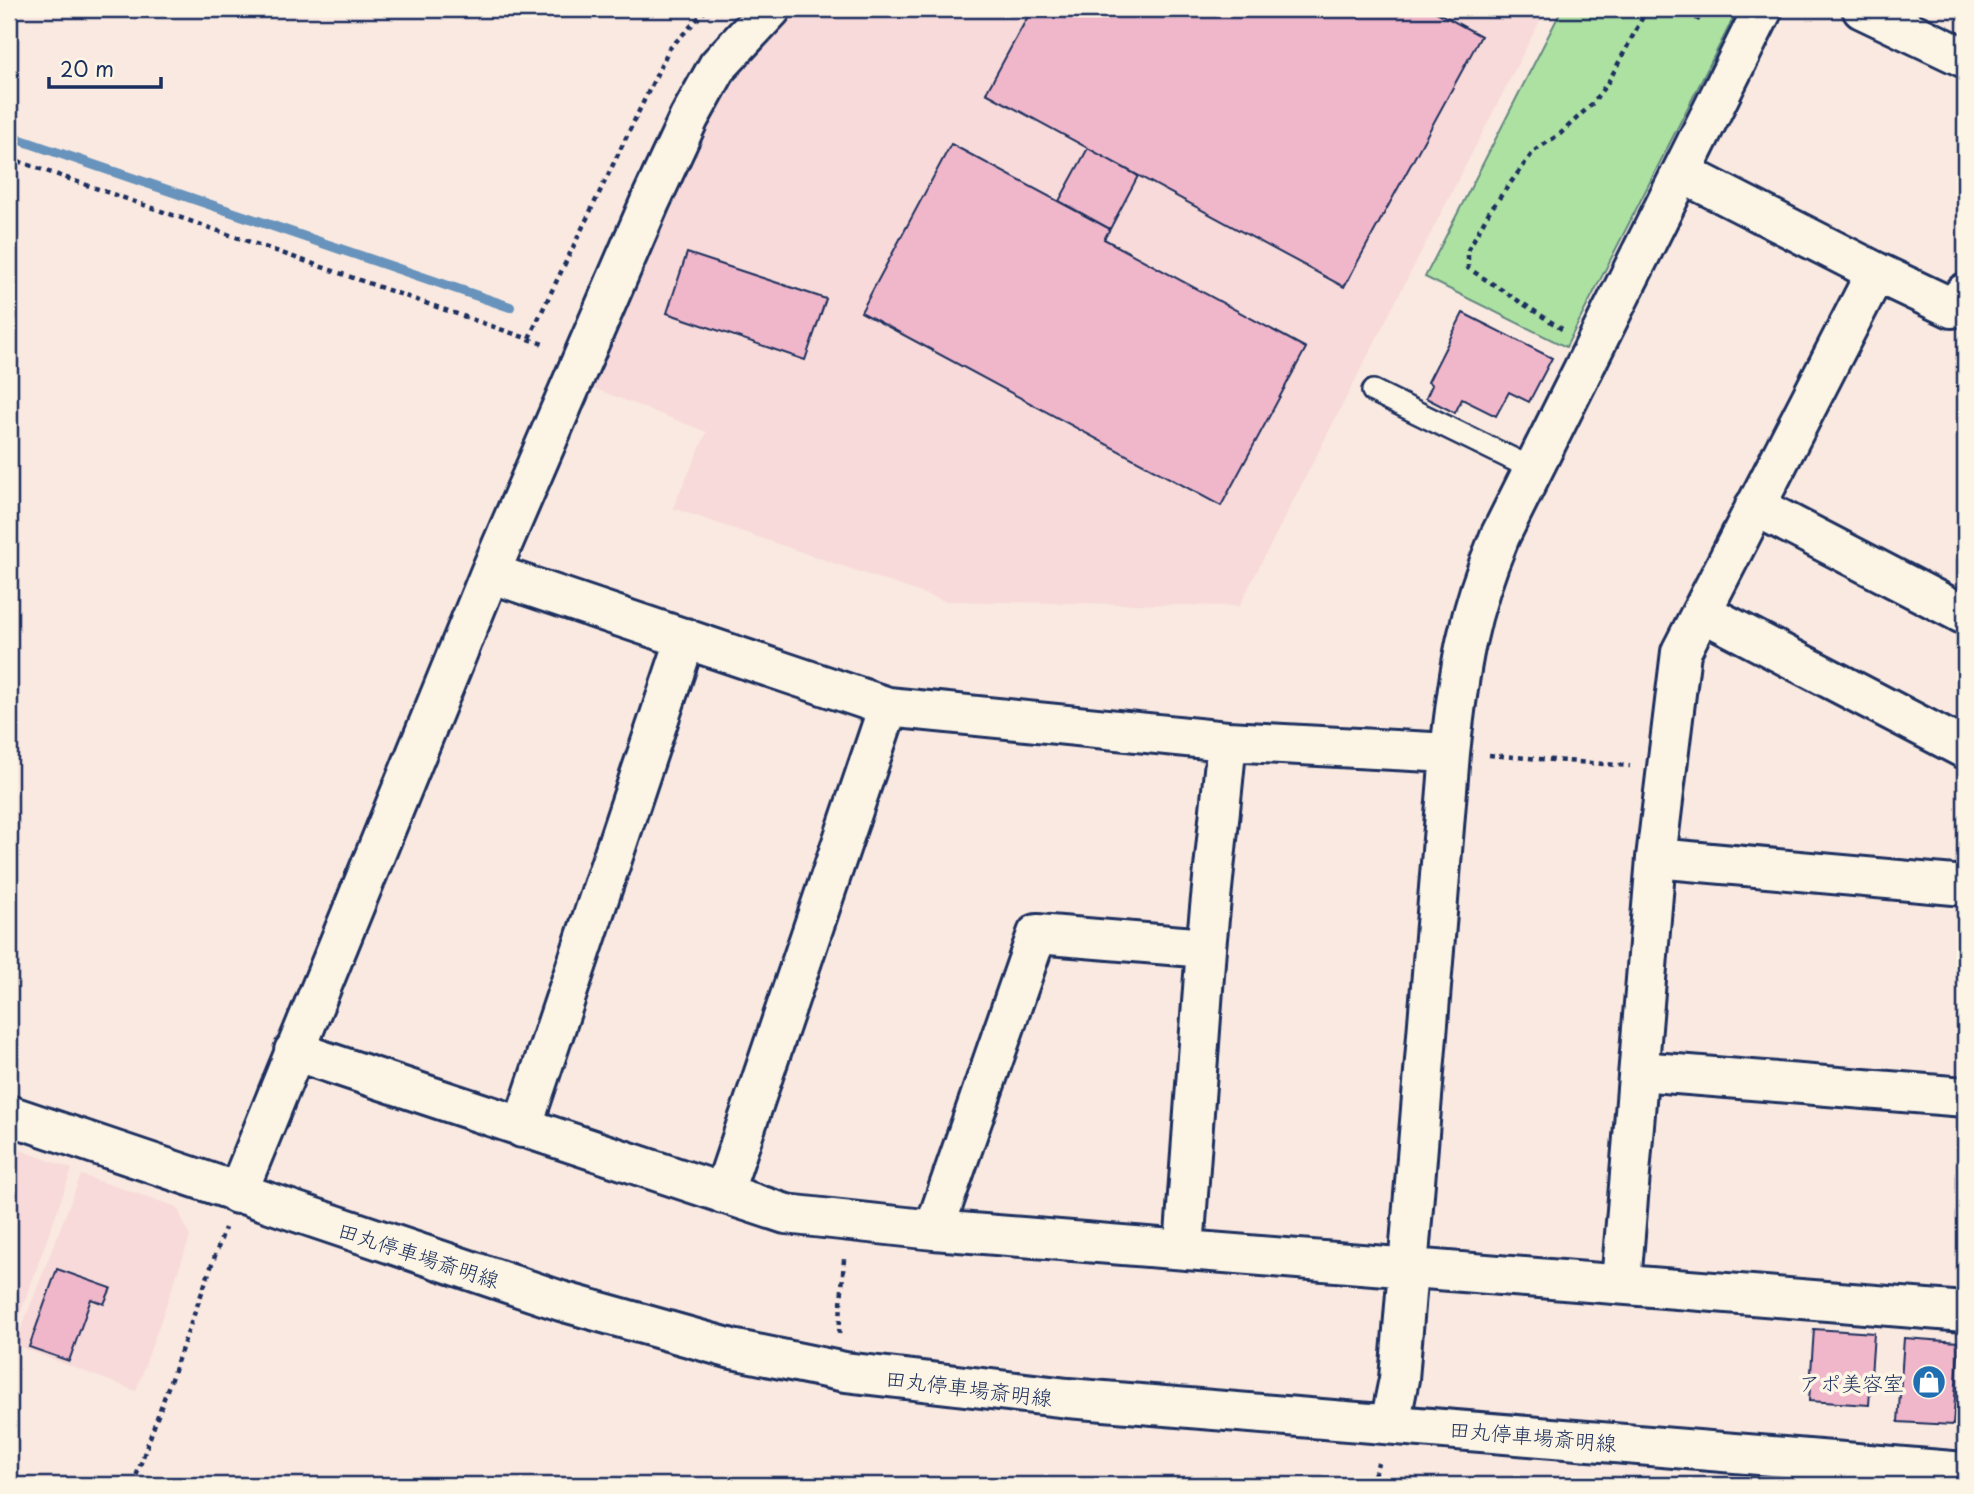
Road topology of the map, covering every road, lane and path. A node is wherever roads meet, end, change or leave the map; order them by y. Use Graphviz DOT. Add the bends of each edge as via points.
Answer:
graph roads {
  1 [pos="707,9"];
  2 [pos="771,9"];
  3 [pos="1647,9"];
  4 [pos="1678,9"];
  5 [pos="1763,9"];
  6 [pos="1879,13"];
  7 [pos="1700,20"];
  8 [pos="1965,58"];
  9 [pos="9,158"];
  10 [pos="1682,173"];
  11 [pos="1876,272"];
  12 [pos="1965,293"];
  13 [pos="529,338"];
  14 [pos="1593,349"];
  15 [pos="583,359"];
  16 [pos="1373,391"];
  17 [pos="1533,469"];
  18 [pos="1755,506"];
  19 [pos="490,573"];
  20 [pos="1702,612"];
  21 [pos="1965,615"];
  22 [pos="686,638"];
  23 [pos="888,707"];
  24 [pos="1227,741"];
  25 [pos="1965,749"];
  26 [pos="1450,752"];
  27 [pos="1666,769"];
  28 [pos="1656,858"];
  29 [pos="1965,886"];
  30 [pos="1206,948"];
  31 [pos="294,1051"];
  32 [pos="1639,1071"];
  33 [pos="1965,1097"];
  34 [pos="9,1115"];
  35 [pos="522,1128"];
  36 [pos="237,1194"];
  37 [pos="723,1194"];
  38 [pos="848,1220"];
  39 [pos="934,1230"];
  40 [pos="1184,1249"];
  41 [pos="1407,1265"];
  42 [pos="1621,1283"];
  43 [pos="1965,1312"];
  44 [pos="838,1342"];
  45 [pos="1390,1424"];
  46 [pos="1965,1472"];
  47 [pos="134,1485"];
  1 -- 13 [label="path" via="669,49"];
  2 -- 15 [label="street" via="718,66 699,99"];
  3 -- 14 [label="path" via="1593,103 1534,151 1489,212 1468,250 1468,268"];
  4 -- 7 [label="path"];
  5 -- 10 [label="street"];
  6 -- 8 [label="street"];
  9 -- 13 [label="path"];
  10 -- 11 [label="street"];
  10 -- 14 [label="street"];
  11 -- 12 [label="street" via="1952,308"];
  11 -- 18 [label="street"];
  13 -- 15 [label="path"];
  14 -- 17 [label="street"];
  15 -- 19 [label="street"];
  16 -- 17 [label="lane"];
  17 -- 26 [label="street" via="1500,536 1470,618"];
  18 -- 20 [label="street"];
  18 -- 21 [label="street"];
  19 -- 22 [label="street"];
  19 -- 31 [label="street"];
  20 -- 25 [label="street"];
  20 -- 27 [label="street" via="1681,652"];
  22 -- 23 [label="street"];
  22 -- 35 [label="street"];
  23 -- 24 [label="street"];
  23 -- 37 [label="street"];
  24 -- 26 [label="street"];
  24 -- 30 [label="street"];
  26 -- 27 [label="path"];
  26 -- 41 [label="street"];
  27 -- 28 [label="street"];
  28 -- 29 [label="street"];
  28 -- 32 [label="street"];
  30 -- 39 [label="street" via="1037,933"];
  30 -- 40 [label="street"];
  31 -- 35 [label="street"];
  31 -- 36 [label="street"];
  32 -- 33 [label="street"];
  32 -- 42 [label="street"];
  34 -- 36 [label="street, 田丸停車場斎明線"];
  35 -- 37 [label="street"];
  36 -- 45 [label="street, 田丸停車場斎明線" via="561,1301 771,1357 933,1384"];
  36 -- 47 [label="path"];
  37 -- 38 [label="street" via="786,1214"];
  38 -- 39 [label="street"];
  38 -- 44 [label="path"];
  39 -- 40 [label="street"];
  40 -- 41 [label="street"];
  41 -- 42 [label="street"];
  41 -- 45 [label="street" via="1399,1379"];
  42 -- 43 [label="street"];
  45 -- 46 [label="street, 田丸停車場斎明線"];
}
